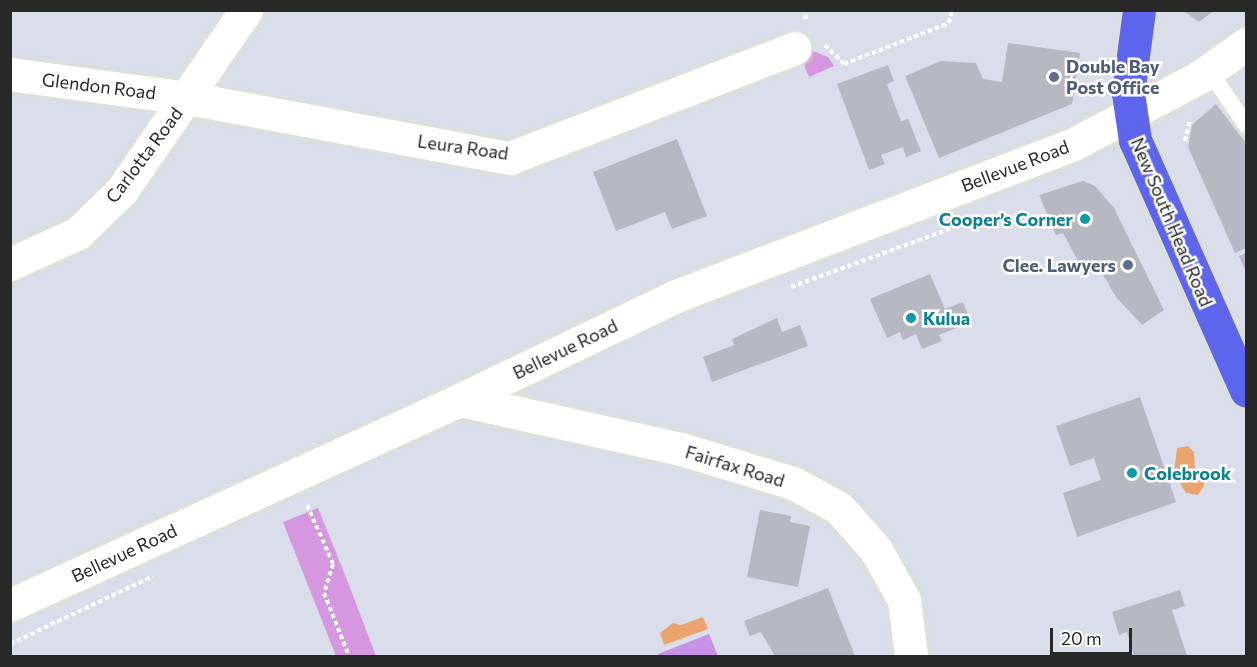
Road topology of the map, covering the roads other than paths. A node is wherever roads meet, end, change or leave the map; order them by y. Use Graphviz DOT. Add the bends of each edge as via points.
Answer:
graph roads {
  1 [pos="246,10"];
  2 [pos="1131,12"];
  3 [pos="800,35"];
  4 [pos="1246,45"];
  5 [pos="1209,70"];
  6 [pos="10,74"];
  7 [pos="188,98"];
  8 [pos="1128,115"];
  9 [pos="1246,125"];
  10 [pos="10,264"];
  11 [pos="1246,390"];
  12 [pos="460,400"];
  13 [pos="10,605"];
  14 [pos="911,657"];
  1 -- 7 [label="street, Carlotta Road"];
  2 -- 8 [label="main road, New South Head Road"];
  3 -- 7 [label="street, Leura Road" via="510,158"];
  4 -- 5 [label="street, Bellevue Road"];
  5 -- 8 [label="street, Bellevue Road"];
  5 -- 9 [label="lane"];
  6 -- 7 [label="street, Glendon Road"];
  7 -- 10 [label="street, Carlotta Road" via="122,190 78,233"];
  8 -- 11 [label="main road, New South Head Road" via="1145,170"];
  8 -- 12 [label="street, Bellevue Road" via="1072,145 676,296"];
  12 -- 13 [label="street, Bellevue Road"];
  12 -- 14 [label="street, Fairfax Road" via="681,449 793,483 839,508 876,550 904,600"];
}
